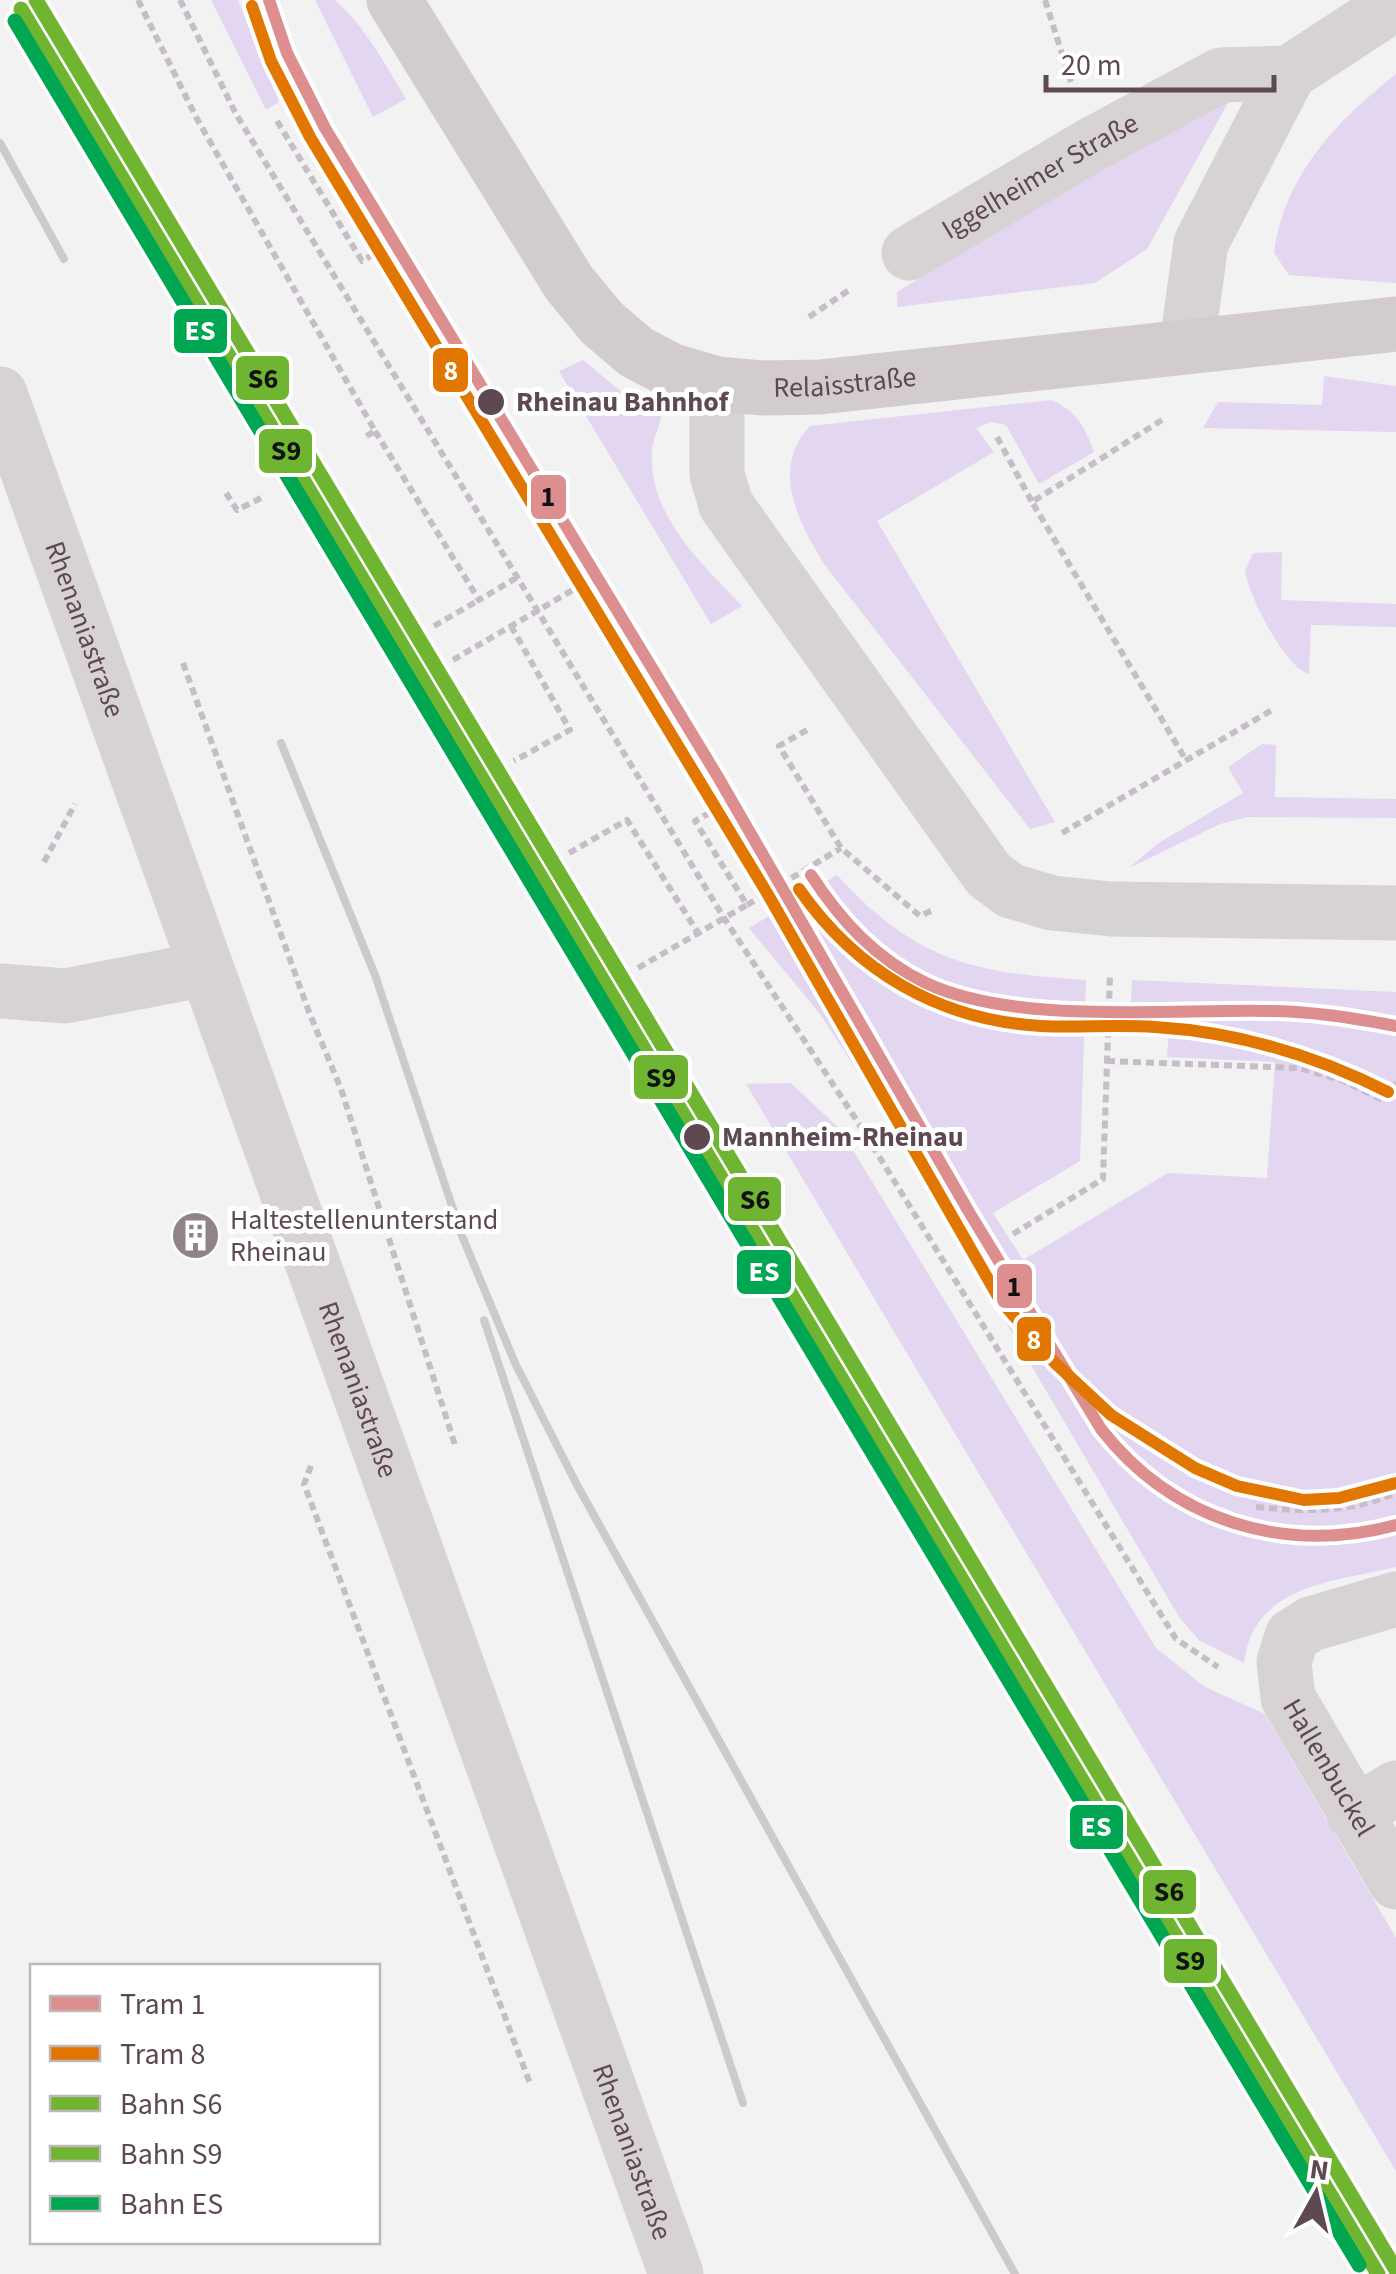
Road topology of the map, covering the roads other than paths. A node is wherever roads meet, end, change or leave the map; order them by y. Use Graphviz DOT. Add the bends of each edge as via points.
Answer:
graph roads {
  1 [pos="394,0"];
  2 [pos="1396,3"];
  3 [pos="1289,74"];
  4 [pos="909,253"];
  5 [pos="1396,324"];
  6 [pos="1309,334"];
  7 [pos="1188,344"];
  8 [pos="1396,359"];
  9 [pos="717,384"];
  10 [pos="0,394"];
  11 [pos="1396,913"];
  12 [pos="206,968"];
  13 [pos="0,991"];
  14 [pos="1396,1599"];
  15 [pos="1375,1801"];
  16 [pos="1396,1882"];
  17 [pos="676,2274"];
  1 -- 9 [label="main road, Relaisstraße" via="569,283 602,323 636,352"];
  2 -- 3 [label="street"];
  3 -- 4 [label="street, Iggelheimer Straße" via="1221,75"];
  3 -- 7 [label="street" via="1201,243"];
  5 -- 6 [label="main road, Relaisstraße"];
  6 -- 7 [label="main road, Relaisstraße"];
  6 -- 8 [label="main road, Relaisstraße"];
  7 -- 9 [label="main road, Relaisstraße" via="820,387"];
  9 -- 11 [label="street" via="717,474 726,505 989,875 1011,891 1052,903 1110,909"];
  10 -- 12 [label="street, Rhenaniastraße"];
  12 -- 13 [label="street" via="66,996"];
  12 -- 17 [label="street, Rhenaniastraße"];
  14 -- 15 [label="street, Hallenbuckel" via="1310,1624 1292,1636 1284,1662 1288,1698"];
  15 -- 16 [label="street, Hallenbuckel"];
}
